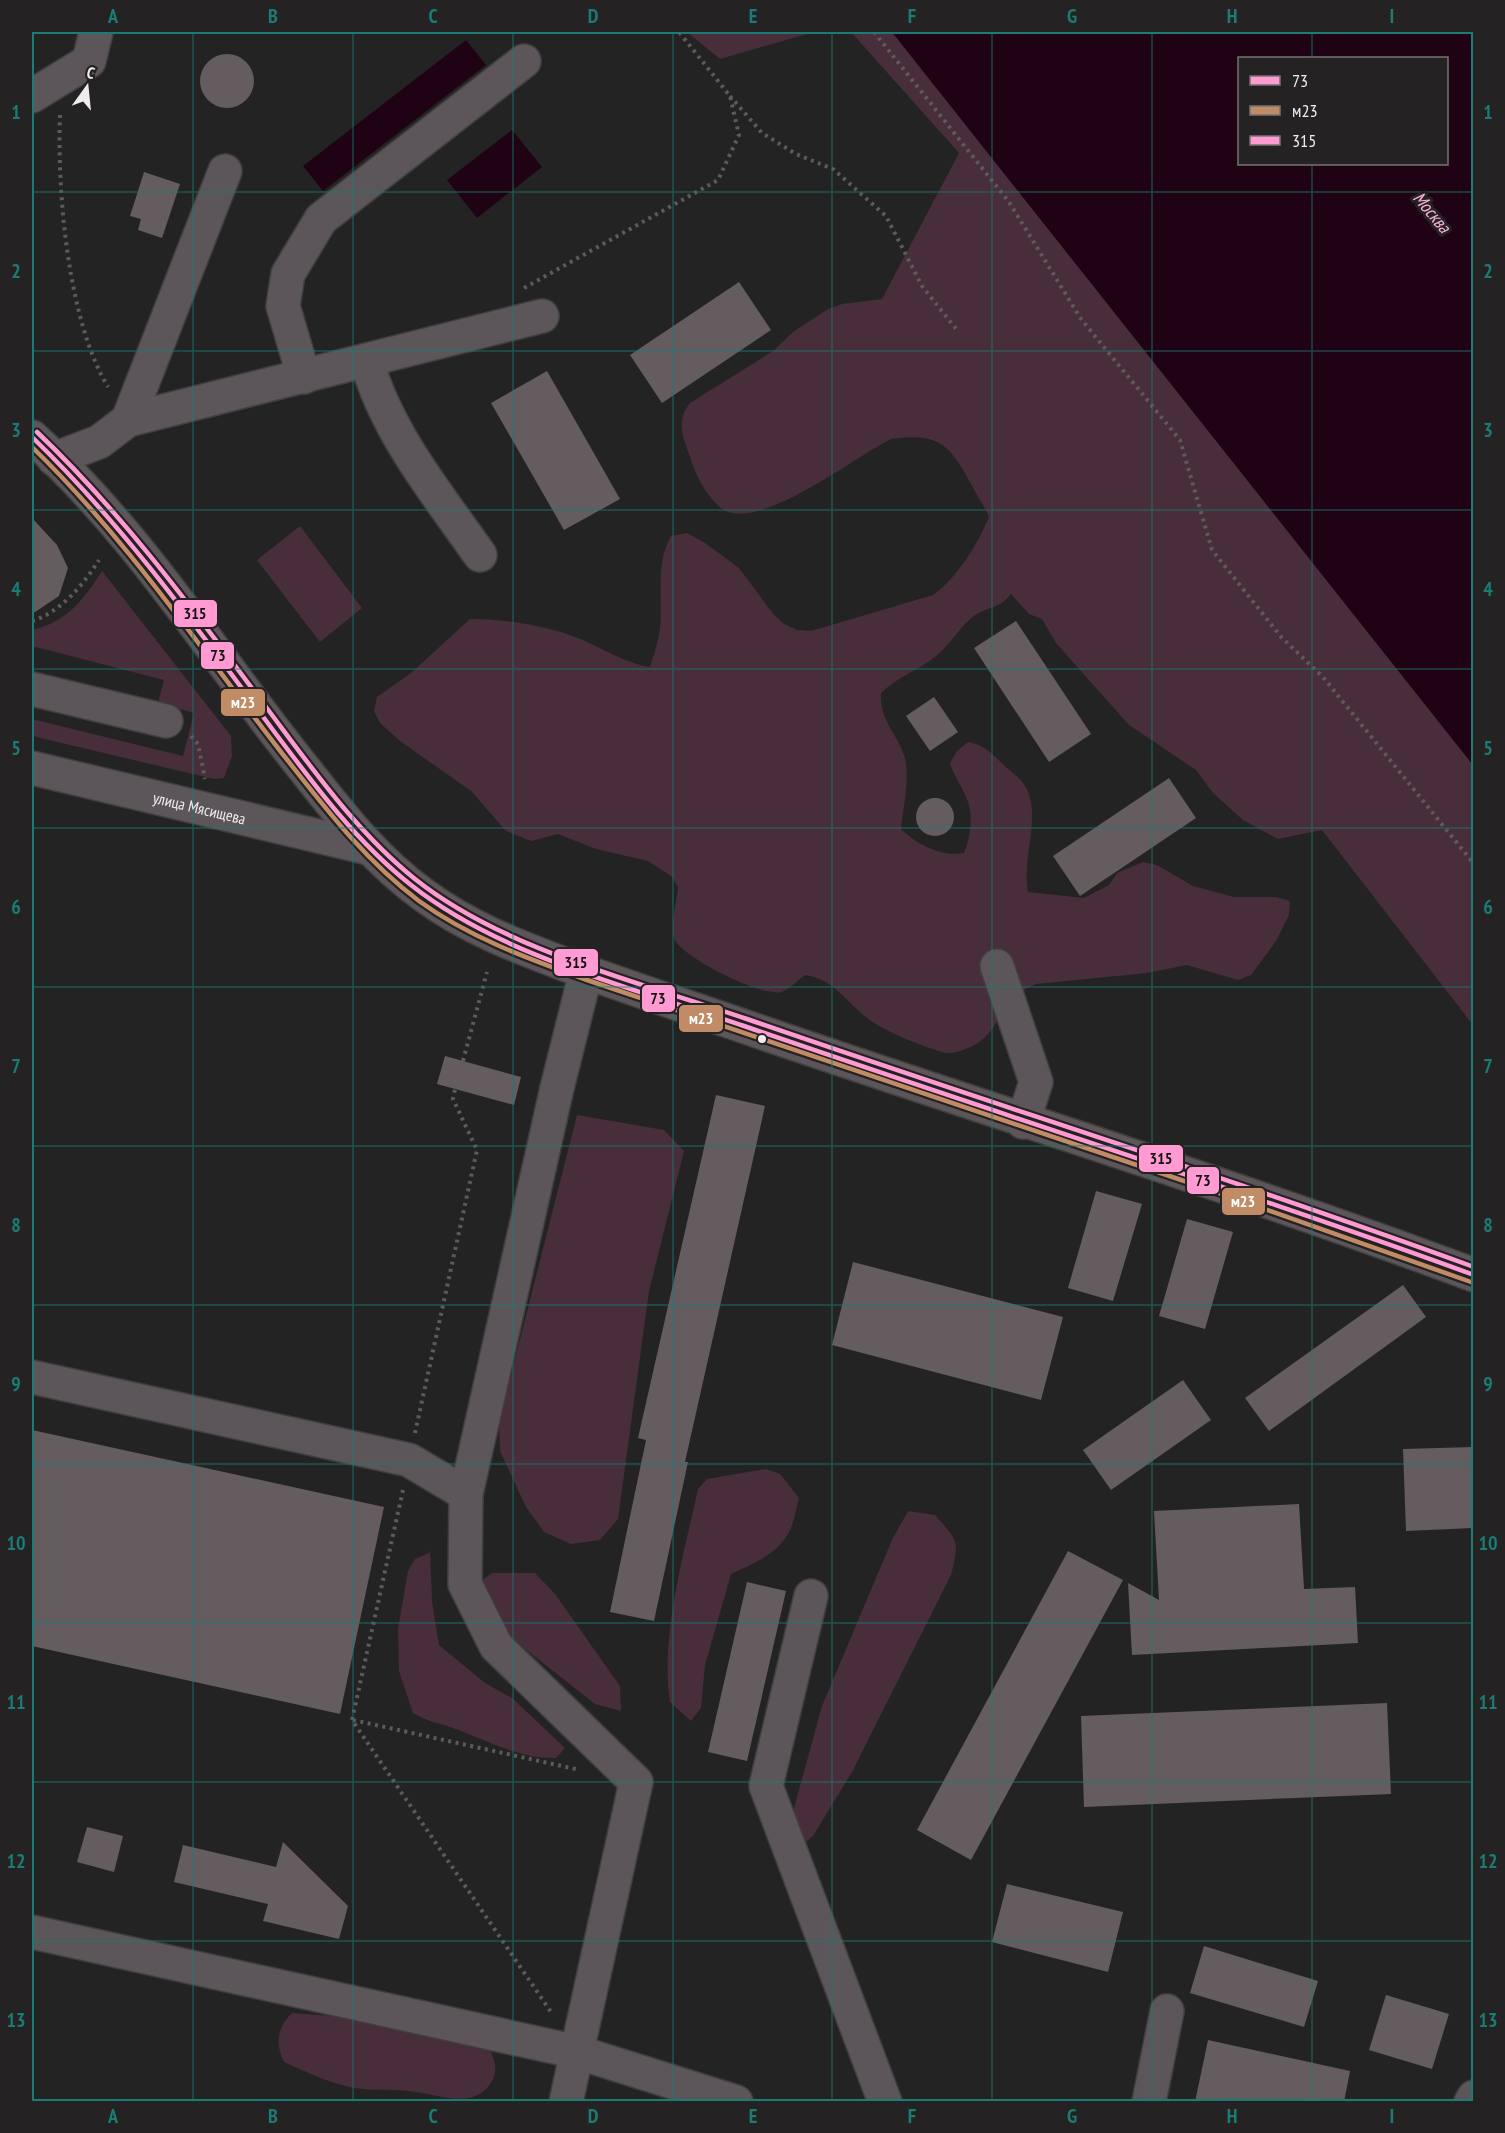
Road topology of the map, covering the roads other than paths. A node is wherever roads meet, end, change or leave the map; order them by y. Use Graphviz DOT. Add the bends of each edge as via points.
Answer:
graph roads {
  1 [pos="96,32"];
  2 [pos="524,61"];
  3 [pos="32,96"];
  4 [pos="225,171"];
  5 [pos="542,316"];
  6 [pos="367,362"];
  7 [pos="304,377"];
  8 [pos="128,420"];
  9 [pos="43,448"];
  10 [pos="480,555"];
  11 [pos="32,689"];
  12 [pos="166,721"];
  13 [pos="32,768"];
  14 [pos="368,848"];
  15 [pos="998,966"];
  16 [pos="586,972"];
  17 [pos="1023,1122"];
  18 [pos="1473,1275"];
  19 [pos="32,1377"];
  20 [pos="466,1494"];
  21 [pos="811,1596"];
  22 [pos="32,1932"];
  23 [pos="1167,2011"];
  24 [pos="577,2052"];
  25 [pos="1473,2097"];
  26 [pos="566,2102"];
  27 [pos="736,2102"];
  28 [pos="885,2102"];
  29 [pos="1149,2102"];
  30 [pos="1471,2102"];
  1 -- 3 [label="street" via="89,61"];
  2 -- 7 [label="street" via="321,219 288,274 284,306"];
  4 -- 8 [label="street"];
  5 -- 6 [label="street"];
  6 -- 7 [label="street"];
  6 -- 10 [label="street" via="375,391 417,465"];
  7 -- 8 [label="street"];
  8 -- 9 [label="street" via="99,442"];
  9 -- 14 [label="street" via="153,571"];
  11 -- 12 [label="street"];
  13 -- 14 [label="street, улица Мясищева"];
  14 -- 16 [label="street" via="423,895 465,922"];
  15 -- 17 [label="street" via="1036,1082"];
  16 -- 17 [label="street"];
  16 -- 20 [label="street"];
  17 -- 18 [label="street" via="1331,1222"];
  19 -- 20 [label="street" via="409,1460"];
  20 -- 24 [label="street" via="465,1584 496,1646 636,1782"];
  21 -- 28 [label="street" via="766,1786"];
  22 -- 24 [label="street"];
  23 -- 29 [label="street"];
  24 -- 26 [label="street"];
  24 -- 27 [label="street"];
  25 -- 30 [label="street"];
}
